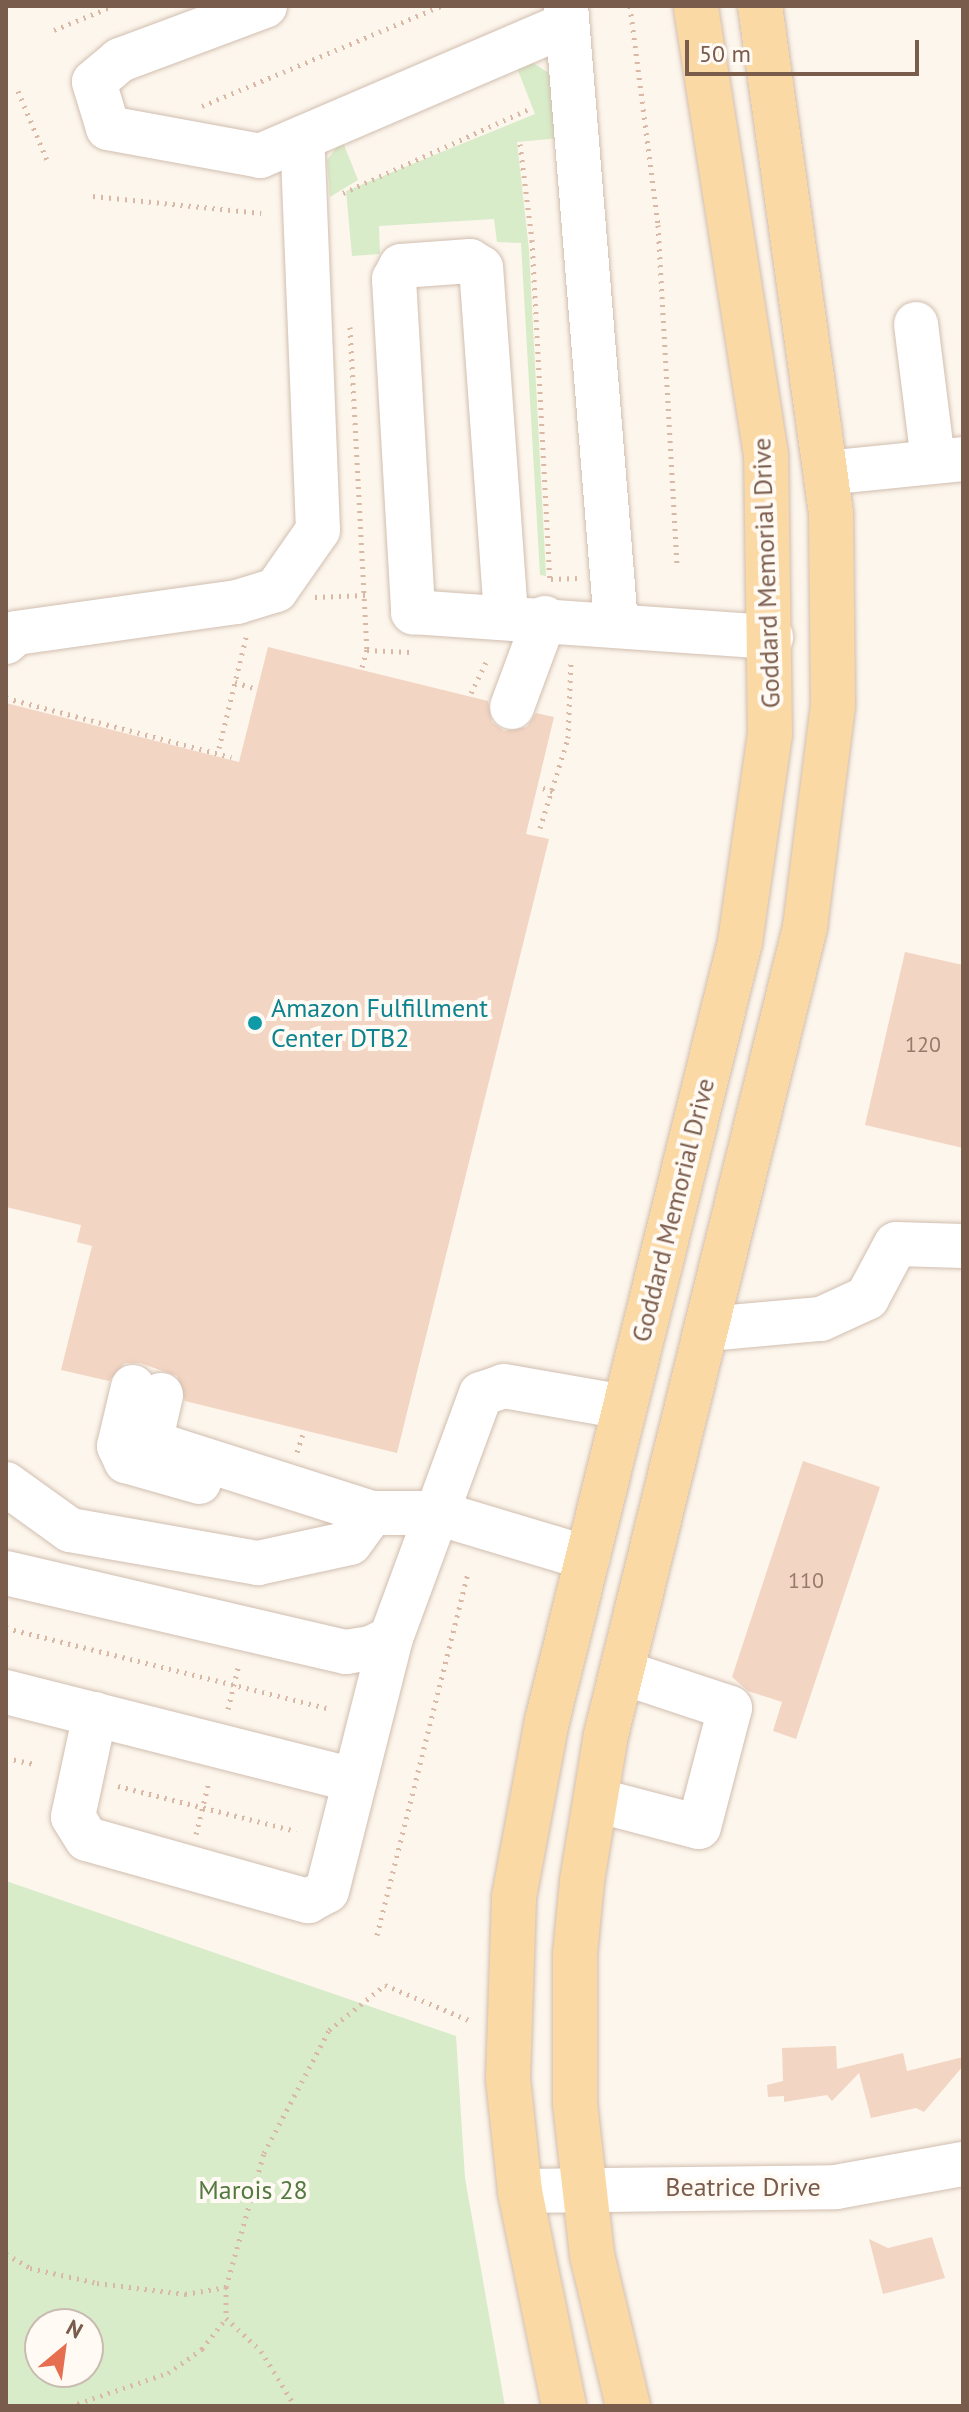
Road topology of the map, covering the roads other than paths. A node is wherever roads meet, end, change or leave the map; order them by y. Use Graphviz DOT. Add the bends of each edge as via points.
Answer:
graph roads {
  1 [pos="265,6"];
  2 [pos="696,6"];
  3 [pos="760,6"];
  4 [pos="566,16"];
  5 [pos="302,138"];
  6 [pos="916,324"];
  7 [pos="948,460"];
  8 [pos="826,473"];
  9 [pos="523,616"];
  10 [pos="616,624"];
  11 [pos="771,637"];
  12 [pos="6,642"];
  13 [pos="524,710"];
  14 [pos="963,1246"];
  15 [pos="708,1329"];
  16 [pos="147,1391"];
  17 [pos="624,1407"];
  18 [pos="6,1484"];
  19 [pos="372,1513"];
  20 [pos="437,1513"];
  21 [pos="587,1558"];
  22 [pos="6,1573"];
  23 [pos="391,1638"];
  24 [pos="622,1672"];
  25 [pos="6,1692"];
  26 [pos="95,1714"];
  27 [pos="355,1780"];
  28 [pos="596,1800"];
  29 [pos="963,2164"];
  30 [pos="583,2189"];
  31 [pos="520,2191"];
  32 [pos="564,2406"];
  33 [pos="628,2406"];
  1 -- 5 [label="street" via="120,60 94,82 108,128 260,156"];
  2 -- 11 [label="main road, Goddard Memorial Drive" via="766,455"];
  3 -- 8 [label="main road"];
  4 -- 5 [label="street"];
  4 -- 10 [label="street"];
  5 -- 12 [label="street" via="318,530 276,590 237,602 16,633"];
  6 -- 7 [label="street"];
  7 -- 8 [label="street"];
  8 -- 15 [label="main road" via="833,705 816,866 780,1046"];
  9 -- 9 [label="street" via="413,612 394,279 401,266 470,261 481,268"];
  9 -- 10 [label="street"];
  9 -- 13 [label="street" via="554,658 522,668"];
  10 -- 11 [label="street"];
  11 -- 17 [label="main road, Goddard Memorial Drive" via="770,735 750,891"];
  14 -- 15 [label="street" via="896,1244 867,1298 821,1319"];
  15 -- 24 [label="main road"];
  16 -- 19 [label="street" via="152,1434 165,1447 259,1474 278,1488"];
  17 -- 20 [label="street" via="504,1386 481,1394"];
  17 -- 21 [label="main road, Goddard Memorial Drive"];
  18 -- 19 [label="street" via="70,1530 258,1563 350,1543"];
  19 -- 20 [label="street"];
  20 -- 21 [label="street"];
  20 -- 23 [label="street"];
  21 -- 31 [label="main road, Goddard Memorial Drive" via="547,1721 514,1897 508,2079"];
  22 -- 23 [label="street" via="346,1652"];
  23 -- 27 [label="street"];
  24 -- 28 [label="main road"];
  24 -- 28 [label="street" via="730,1708 699,1827"];
  25 -- 26 [label="street"];
  26 -- 27 [label="street"];
  26 -- 27 [label="street" via="73,1817 87,1839 308,1901 327,1891"];
  28 -- 30 [label="main road" via="575,1954 575,2104"];
  29 -- 30 [label="street, Beatrice Drive" via="836,2187"];
  30 -- 31 [label="street, Beatrice Drive"];
  30 -- 33 [label="main road"];
  31 -- 32 [label="main road, Goddard Memorial Drive"];
}
